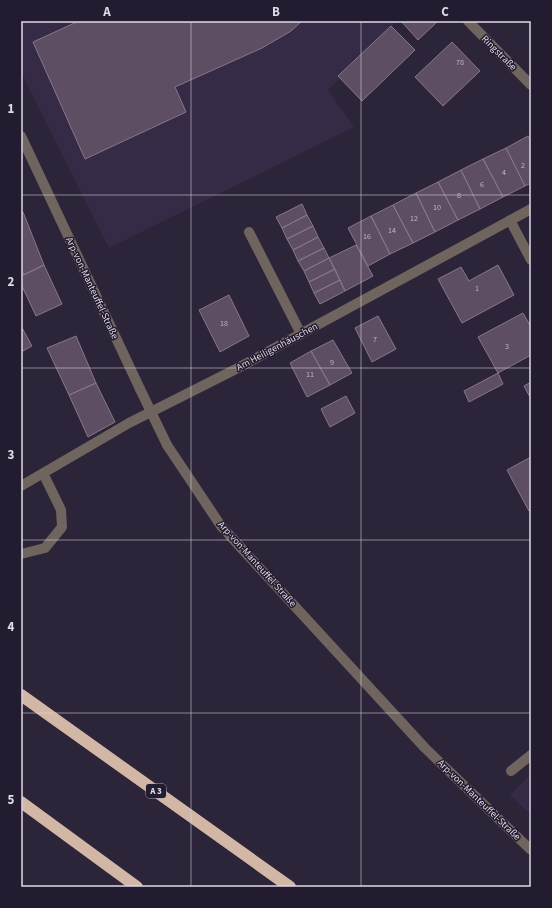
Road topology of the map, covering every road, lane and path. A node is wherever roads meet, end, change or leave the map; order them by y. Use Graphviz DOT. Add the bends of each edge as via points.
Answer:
graph roads {
  1 [pos="468,21"];
  2 [pos="531,85"];
  3 [pos="21,136"];
  4 [pos="531,209"];
  5 [pos="510,220"];
  6 [pos="249,232"];
  7 [pos="531,260"];
  8 [pos="301,334"];
  9 [pos="44,473"];
  10 [pos="21,486"];
  11 [pos="21,554"];
  12 [pos="21,695"];
  13 [pos="531,755"];
  14 [pos="511,771"];
  15 [pos="21,802"];
  16 [pos="531,850"];
  17 [pos="137,887"];
  18 [pos="290,887"];
  1 -- 2 [label="street, Ringstraße"];
  3 -- 16 [label="street, Arp-von-Manteuffel-Straße, bridge" via="167,445 221,526 425,748"];
  4 -- 5 [label="street, Am Heiligenhäuschen"];
  5 -- 7 [label="street"];
  5 -- 8 [label="street, Am Heiligenhäuschen"];
  6 -- 8 [label="street"];
  8 -- 9 [label="street, Am Heiligenhäuschen" via="129,423"];
  9 -- 10 [label="street, Am Heiligenhäuschen"];
  9 -- 11 [label="street" via="61,510 62,527 45,548"];
  12 -- 18 [label="highway, A 3"];
  13 -- 14 [label="street"];
  15 -- 17 [label="highway"];
}
